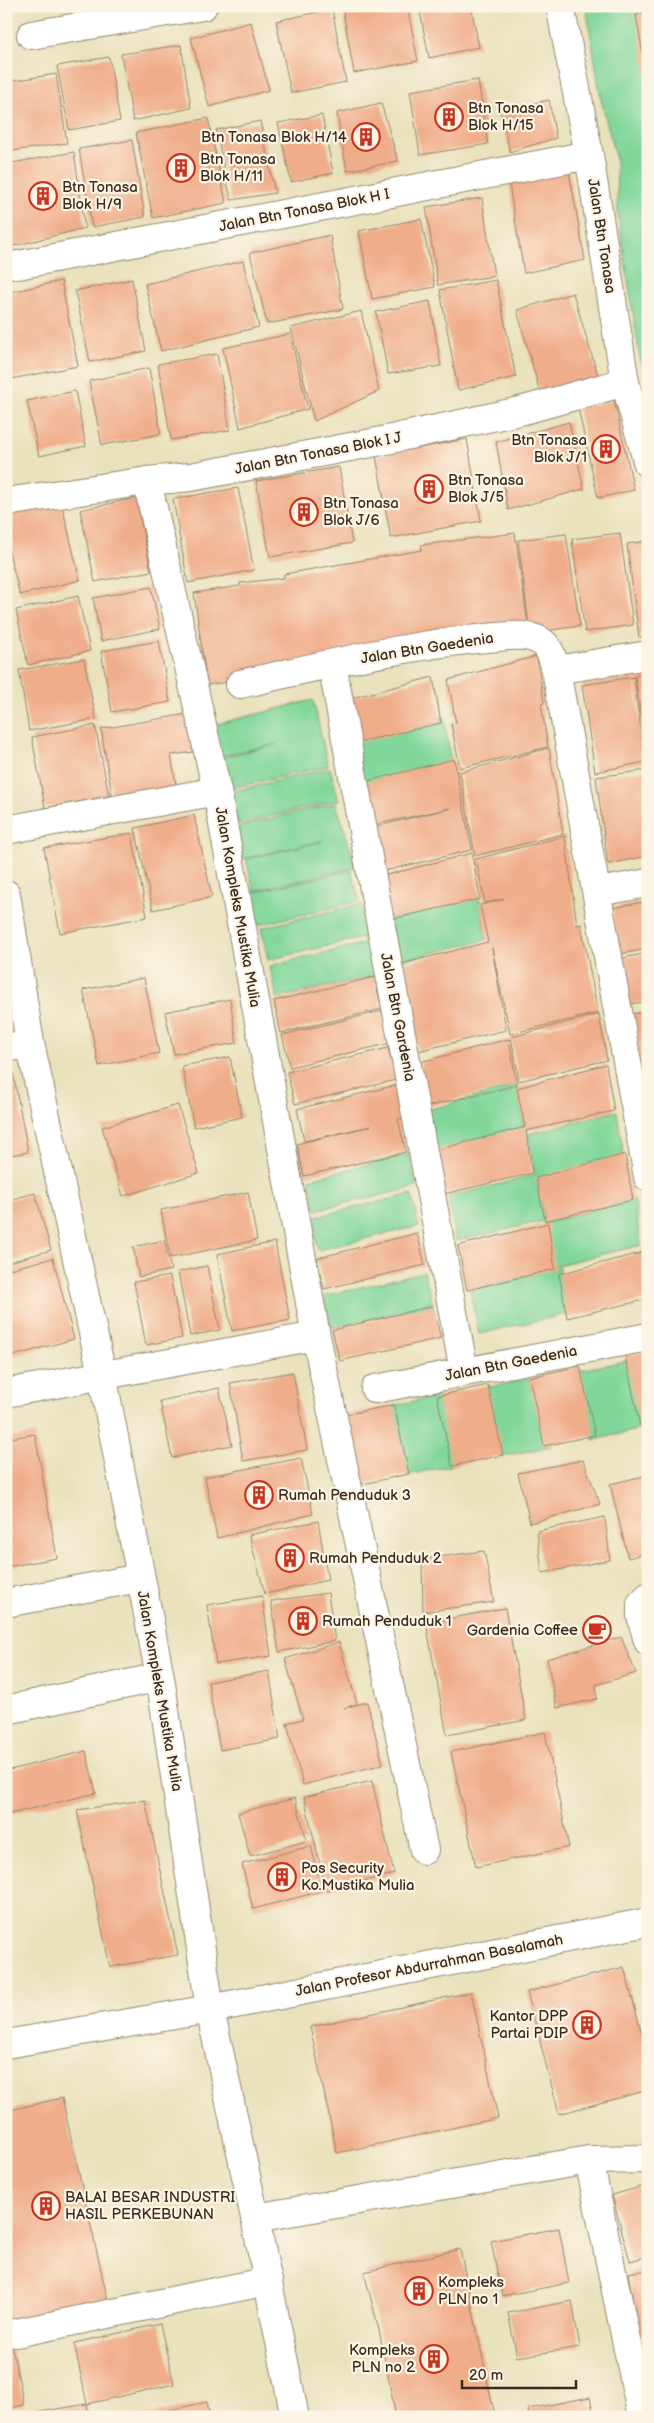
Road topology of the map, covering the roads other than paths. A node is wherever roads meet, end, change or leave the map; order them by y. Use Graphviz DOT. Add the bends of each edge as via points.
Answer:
graph roads {
  1 [pos="203,6"];
  2 [pos="560,6"];
  3 [pos="31,35"];
  4 [pos="589,155"];
  5 [pos="18,265"];
  6 [pos="625,382"];
  7 [pos="648,464"];
  8 [pos="147,481"];
  9 [pos="6,502"];
  10 [pos="648,655"];
  11 [pos="552,659"];
  12 [pos="332,664"];
  13 [pos="240,684"];
  14 [pos="217,791"];
  15 [pos="6,830"];
  16 [pos="648,883"];
  17 [pos="598,892"];
  18 [pos="6,894"];
  19 [pos="18,1046"];
  20 [pos="648,1177"];
  21 [pos="316,1336"];
  22 [pos="648,1337"];
  23 [pos="464,1371"];
  24 [pos="102,1374"];
  25 [pos="375,1389"];
  26 [pos="6,1393"];
  27 [pos="140,1578"];
  28 [pos="648,1597"];
  29 [pos="6,1603"];
  30 [pos="648,1641"];
  31 [pos="160,1677"];
  32 [pos="6,1710"];
  33 [pos="424,1850"];
  34 [pos="648,1923"];
  35 [pos="210,2009"];
  36 [pos="6,2044"];
  37 [pos="648,2159"];
  38 [pos="588,2160"];
  39 [pos="255,2218"];
  40 [pos="268,2281"];
  41 [pos="16,2333"];
  42 [pos="295,2417"];
  43 [pos="642,2417"];
  1 -- 3 [label="street"];
  2 -- 4 [label="street, Jalan Btn Tonasa"];
  4 -- 5 [label="street, Jalan Btn Tonasa Blok H I"];
  4 -- 6 [label="street, Jalan Btn Tonasa"];
  6 -- 7 [label="street, Jalan Btn Tonasa"];
  6 -- 8 [label="street, Jalan Btn Tonasa Blok I J" via="449,427 191,477"];
  8 -- 9 [label="street, Jalan Btn Tonasa Blok I J"];
  8 -- 14 [label="street, Jalan Kompleks Mustika Mulia"];
  10 -- 11 [label="street"];
  11 -- 12 [label="street, Jalan Btn Gaedenia" via="537,639 524,636 459,640"];
  11 -- 17 [label="street"];
  12 -- 13 [label="street, Jalan Btn Gaedenia"];
  12 -- 23 [label="street, Jalan Btn Gardenia"];
  14 -- 15 [label="street"];
  14 -- 21 [label="street, Jalan Kompleks Mustika Mulia"];
  16 -- 17 [label="street"];
  17 -- 20 [label="street"];
  18 -- 19 [label="street, Jalan Kompleks Mustika Mulia"];
  19 -- 24 [label="street, Jalan Kompleks Mustika Mulia"];
  21 -- 24 [label="street"];
  21 -- 33 [label="street, Jalan Kompleks Mustika Mulia"];
  22 -- 23 [label="street, Jalan Btn Gaedenia"];
  23 -- 25 [label="street, Jalan Btn Gaedenia"];
  24 -- 26 [label="street"];
  24 -- 27 [label="street, Jalan Kompleks Mustika Mulia"];
  27 -- 29 [label="street"];
  27 -- 31 [label="street, Jalan Kompleks Mustika Mulia"];
  28 -- 30 [label="street" via="641,1604"];
  31 -- 32 [label="street"];
  31 -- 35 [label="street, Jalan Kompleks Mustika Mulia"];
  34 -- 35 [label="street, Jalan Profesor Abdurrahman Basalamah"];
  35 -- 36 [label="street, Jalan Profesor Abdurrahman Basalamah"];
  35 -- 39 [label="street"];
  37 -- 38 [label="street"];
  38 -- 39 [label="street"];
  38 -- 43 [label="street"];
  39 -- 40 [label="street"];
  40 -- 41 [label="street"];
  40 -- 42 [label="street"];
}
